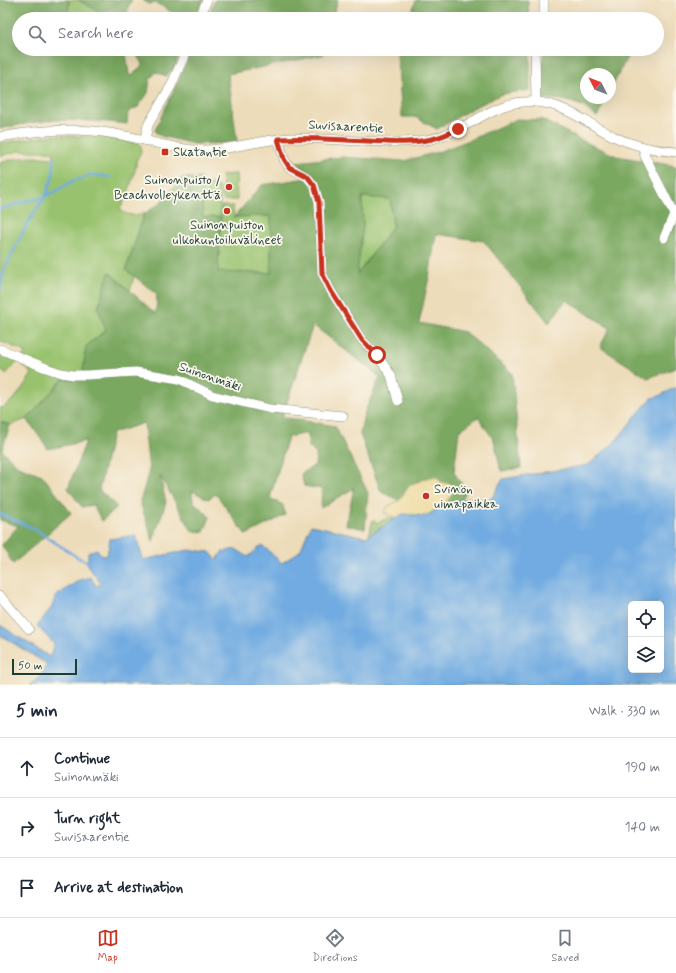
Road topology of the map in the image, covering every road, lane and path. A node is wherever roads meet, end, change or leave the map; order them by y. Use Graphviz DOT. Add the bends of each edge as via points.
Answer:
graph roads {
  1 [pos="207,0"];
  2 [pos="544,0"];
  3 [pos="202,12"];
  4 [pos="544,12"];
  5 [pos="184,56"];
  6 [pos="535,56"];
  7 [pos="536,102"];
  8 [pos="0,137"];
  9 [pos="278,139"];
  10 [pos="145,140"];
  11 [pos="643,147"];
  12 [pos="676,152"];
  13 [pos="664,238"];
  14 [pos="0,349"];
  15 [pos="398,400"];
  16 [pos="343,416"];
  17 [pos="0,596"];
  18 [pos="29,629"];
  1 -- 3 [label="street"];
  2 -- 4 [label="street"];
  5 -- 10 [label="street" via="171,86 148,125"];
  6 -- 7 [label="street"];
  7 -- 9 [label="street, Suvisaarentie" via="512,103 440,137 425,140 389,142"];
  7 -- 11 [label="street, Suvisaarentie" via="564,109 615,137"];
  8 -- 10 [label="street, Suvisaarentie" via="74,130"];
  9 -- 10 [label="street, Suvisaarentie" via="207,150 181,148"];
  9 -- 15 [label="street" via="289,167 307,176 314,185 319,202 322,273 362,340 391,375"];
  11 -- 12 [label="street, Suvisaarentie"];
  11 -- 13 [label="street" via="674,214"];
  14 -- 16 [label="street, Suinonmäki" via="46,368 73,375 136,372 179,379 212,395 270,409"];
  17 -- 18 [label="street"];
}
